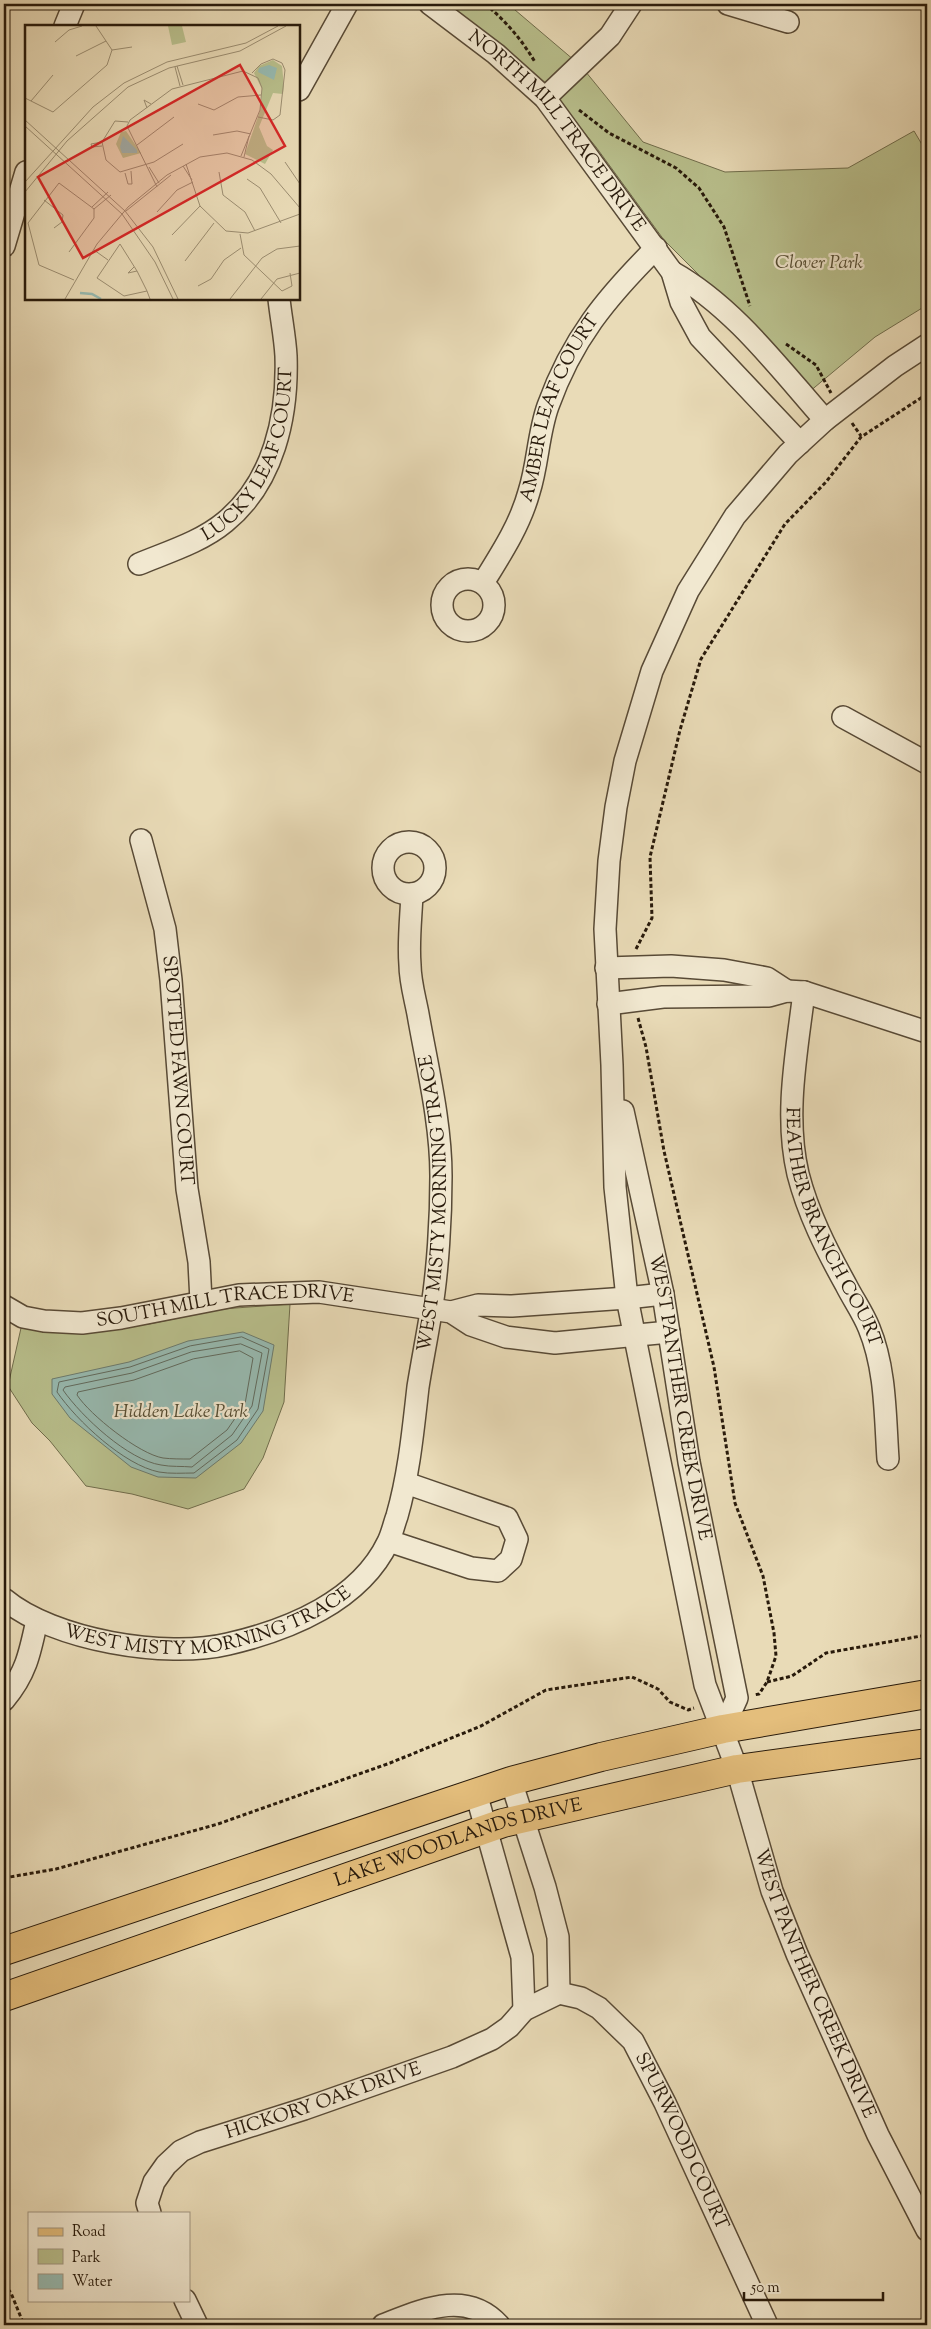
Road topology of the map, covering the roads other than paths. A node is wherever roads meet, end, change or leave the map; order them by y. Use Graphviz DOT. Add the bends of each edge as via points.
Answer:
graph roads {
  1 [pos="74,4"];
  2 [pos="347,4"];
  3 [pos="430,4"];
  4 [pos="631,4"];
  5 [pos="728,4"];
  6 [pos="788,22"];
  7 [pos="64,25"];
  8 [pos="300,88"];
  9 [pos="549,94"];
  10 [pos="25,175"];
  11 [pos="4,246"];
  12 [pos="656,248"];
  13 [pos="672,272"];
  14 [pos="279,300"];
  15 [pos="927,345"];
  16 [pos="833,413"];
  17 [pos="800,443"];
  18 [pos="139,564"];
  19 [pos="483,583"];
  20 [pos="843,717"];
  21 [pos="927,763"];
  22 [pos="141,840"];
  23 [pos="412,894"];
  24 [pos="606,968"];
  25 [pos="796,992"];
  26 [pos="608,1004"];
  27 [pos="927,1032"];
  28 [pos="612,1065"];
  29 [pos="663,1294"];
  30 [pos="627,1298"];
  31 [pos="200,1301"];
  32 [pos="4,1306"];
  33 [pos="441,1310"];
  34 [pos="669,1332"];
  35 [pos="635,1337"];
  36 [pos="888,1459"];
  37 [pos="406,1483"];
  38 [pos="389,1541"];
  39 [pos="4,1602"];
  40 [pos="37,1620"];
  41 [pos="927,1694"];
  42 [pos="4,1700"];
  43 [pos="718,1717"];
  44 [pos="927,1743"];
  45 [pos="737,1769"];
  46 [pos="511,1780"];
  47 [pos="476,1793"];
  48 [pos="523,1818"];
  49 [pos="487,1830"];
  50 [pos="4,1951"];
  51 [pos="559,1993"];
  52 [pos="4,1997"];
  53 [pos="524,2010"];
  54 [pos="919,2194"];
  55 [pos="150,2212"];
  56 [pos="927,2230"];
  57 [pos="186,2302"];
  58 [pos="197,2325"];
  59 [pos="383,2325"];
  60 [pos="500,2325"];
  61 [pos="766,2325"];
  1 -- 7 [label="street"];
  2 -- 8 [label="street"];
  3 -- 9 [label="street, NORTH MILL TRACE DRIVE"];
  4 -- 9 [label="street" via="610,36"];
  5 -- 6 [label="street"];
  9 -- 12 [label="street, NORTH MILL TRACE DRIVE"];
  10 -- 11 [label="street"];
  12 -- 13 [label="street, NORTH MILL TRACE DRIVE"];
  12 -- 19 [label="street, AMBER LEAF COURT" via="608,297 569,356 547,409 530,491 521,516"];
  13 -- 16 [label="street, NORTH MILL TRACE DRIVE" via="695,285"];
  13 -- 17 [label="street, NORTH MILL TRACE DRIVE" via="681,302 700,337"];
  14 -- 18 [label="street, LUCKY LEAF COURT" via="286,356 284,400 278,434 261,481 225,522 197,539"];
  15 -- 16 [label="street, WEST PANTHER CREEK DRIVE"];
  16 -- 17 [label="street, WEST PANTHER CREEK DRIVE"];
  17 -- 24 [label="street, WEST PANTHER CREEK DRIVE" via="745,503 710,553 688,591 652,671 625,761 616,807 609,861"];
  20 -- 21 [label="street"];
  22 -- 31 [label="street, SPOTTED FAWN COURT" via="165,929 187,1188 199,1262"];
  23 -- 33 [label="street, WEST MISTY MORNING TRACE" via="410,966 437,1123 442,1174"];
  24 -- 25 [label="street" via="672,966 724,970 767,978"];
  24 -- 26 [label="street, WEST PANTHER CREEK DRIVE"];
  25 -- 26 [label="street" via="769,996 662,997"];
  25 -- 27 [label="street"];
  25 -- 36 [label="street, FEATHER BRANCH COURT" via="793,1132 798,1172 822,1239 869,1328 877,1353"];
  26 -- 28 [label="street, WEST PANTHER CREEK DRIVE"];
  28 -- 29 [label="street, WEST PANTHER CREEK DRIVE"];
  28 -- 30 [label="street, WEST PANTHER CREEK DRIVE" via="615,1187"];
  29 -- 30 [label="street, SOUTH MILL TRACE DRIVE"];
  29 -- 34 [label="street, WEST PANTHER CREEK DRIVE"];
  30 -- 33 [label="street, SOUTH MILL TRACE DRIVE" via="512,1306 478,1305"];
  30 -- 35 [label="street, WEST PANTHER CREEK DRIVE"];
  31 -- 32 [label="street, SOUTH MILL TRACE DRIVE" via="82,1323 23,1317"];
  31 -- 33 [label="street, SOUTH MILL TRACE DRIVE" via="239,1294 319,1292"];
  33 -- 35 [label="street, SOUTH MILL TRACE DRIVE" via="506,1337 555,1343"];
  33 -- 37 [label="street, WEST MISTY MORNING TRACE" via="419,1382"];
  34 -- 35 [label="street, SOUTH MILL TRACE DRIVE"];
  34 -- 43 [label="street, WEST PANTHER CREEK DRIVE" via="690,1462 737,1698"];
  35 -- 43 [label="street, WEST PANTHER CREEK DRIVE" via="705,1685"];
  37 -- 38 [label="street, WEST MISTY MORNING TRACE"];
  37 -- 38 [label="street" via="507,1518 517,1538 510,1559 498,1570 472,1568"];
  38 -- 40 [label="street, WEST MISTY MORNING TRACE" via="357,1586 280,1628 247,1640 185,1649 123,1645"];
  39 -- 40 [label="street, WEST MISTY MORNING TRACE"];
  40 -- 42 [label="street" via="28,1662"];
  41 -- 43 [label="main road"];
  43 -- 45 [label="street, WEST PANTHER CREEK DRIVE"];
  43 -- 46 [label="main road" via="601,1757"];
  44 -- 45 [label="main road, LAKE WOODLANDS DRIVE"];
  45 -- 48 [label="main road, LAKE WOODLANDS DRIVE"];
  45 -- 54 [label="street, WEST PANTHER CREEK DRIVE" via="772,1891 797,1954 878,2135"];
  46 -- 47 [label="main road"];
  46 -- 48 [label="street"];
  47 -- 49 [label="street"];
  47 -- 50 [label="main road"];
  48 -- 49 [label="main road, LAKE WOODLANDS DRIVE"];
  48 -- 51 [label="street" via="558,1937"];
  49 -- 52 [label="main road, LAKE WOODLANDS DRIVE"];
  49 -- 53 [label="street" via="522,1957"];
  51 -- 53 [label="street, HICKORY OAK DRIVE"];
  51 -- 61 [label="street, SPURWOOD COURT" via="581,1998 599,2008 633,2041 665,2103"];
  53 -- 55 [label="street, HICKORY OAK DRIVE" via="509,2027 492,2039 452,2057 181,2151 154,2182 148,2203"];
  54 -- 56 [label="street, WEST PANTHER CREEK DRIVE"];
  57 -- 58 [label="street"];
  59 -- 60 [label="street" via="437,2306 457,2303 489,2314"];
}
